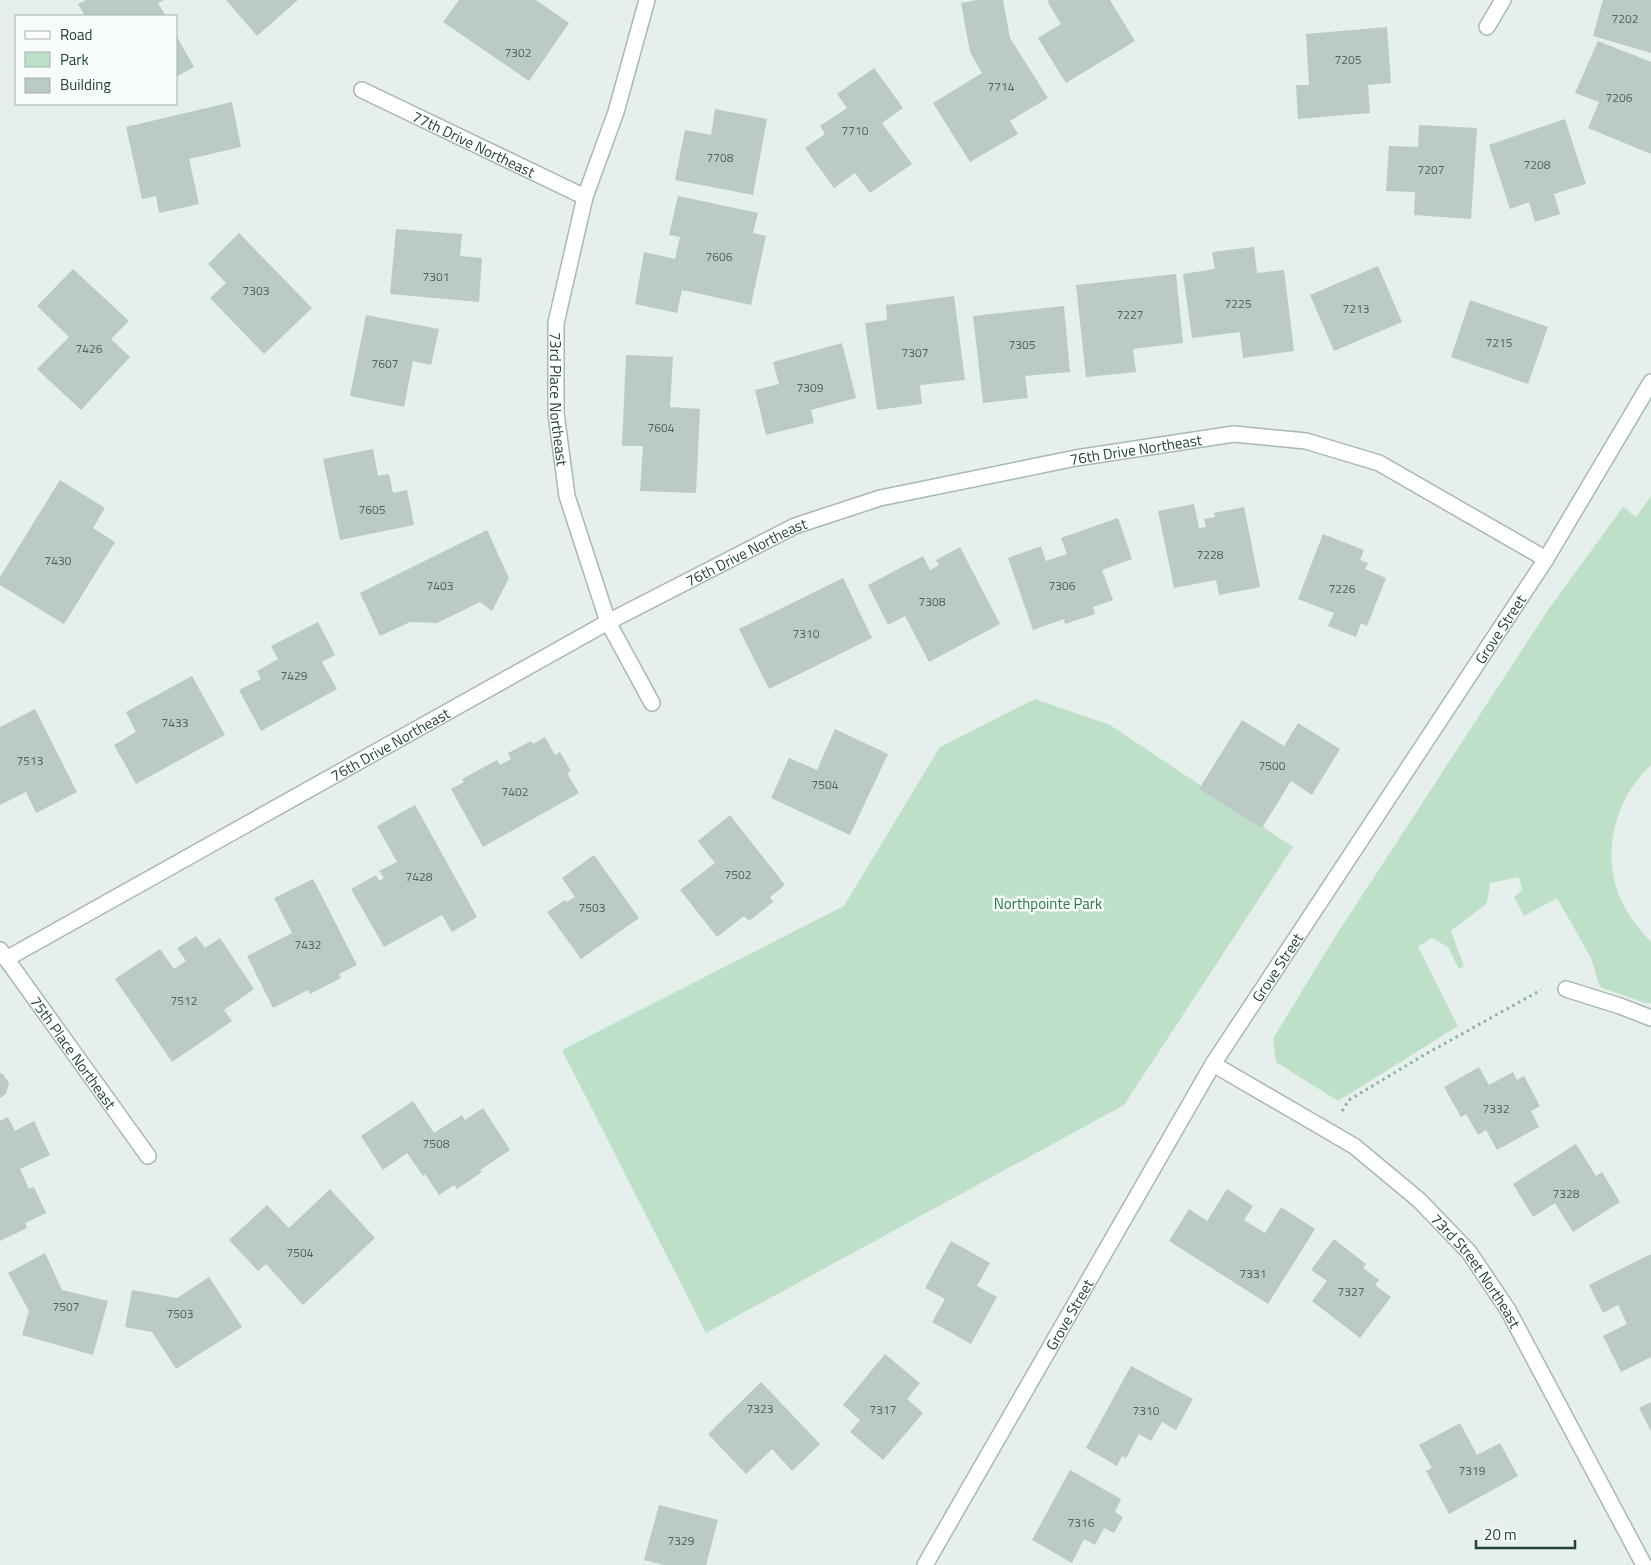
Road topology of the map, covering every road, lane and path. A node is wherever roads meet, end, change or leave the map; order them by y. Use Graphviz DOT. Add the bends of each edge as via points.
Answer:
graph roads {
  1 [pos="647,0"];
  2 [pos="1503,0"];
  3 [pos="1487,27"];
  4 [pos="362,90"];
  5 [pos="585,197"];
  6 [pos="1651,382"];
  7 [pos="1546,558"];
  8 [pos="608,622"];
  9 [pos="652,703"];
  10 [pos="3,954"];
  11 [pos="1566,989"];
  12 [pos="1651,1018"];
  13 [pos="1213,1064"];
  14 [pos="1328,1131"];
  15 [pos="148,1156"];
  16 [pos="925,1565"];
  17 [pos="1644,1565"];
  1 -- 5 [label="street, 73rd Place Northeast" via="616,112"];
  2 -- 3 [label="street"];
  4 -- 5 [label="street, 77th Drive Northeast"];
  5 -- 8 [label="street, 73rd Place Northeast" via="556,323 556,412 567,496"];
  6 -- 7 [label="street, Grove Street"];
  7 -- 8 [label="street, 76th Drive Northeast" via="1379,463 1306,441 1234,434 1076,458 880,498 795,526"];
  7 -- 13 [label="street, Grove Street"];
  8 -- 9 [label="street, 73rd Place Northeast"];
  8 -- 10 [label="street, 76th Drive Northeast"];
  10 -- 15 [label="street, 75th Place Northeast"];
  11 -- 12 [label="street"];
  11 -- 14 [label="path" via="1545,987 1416,1060 1349,1100"];
  13 -- 14 [label="street, 73rd Street Northeast"];
  13 -- 16 [label="street, Grove Street"];
  14 -- 17 [label="street, 73rd Street Northeast" via="1354,1146 1419,1200 1469,1252 1508,1310"];
}
